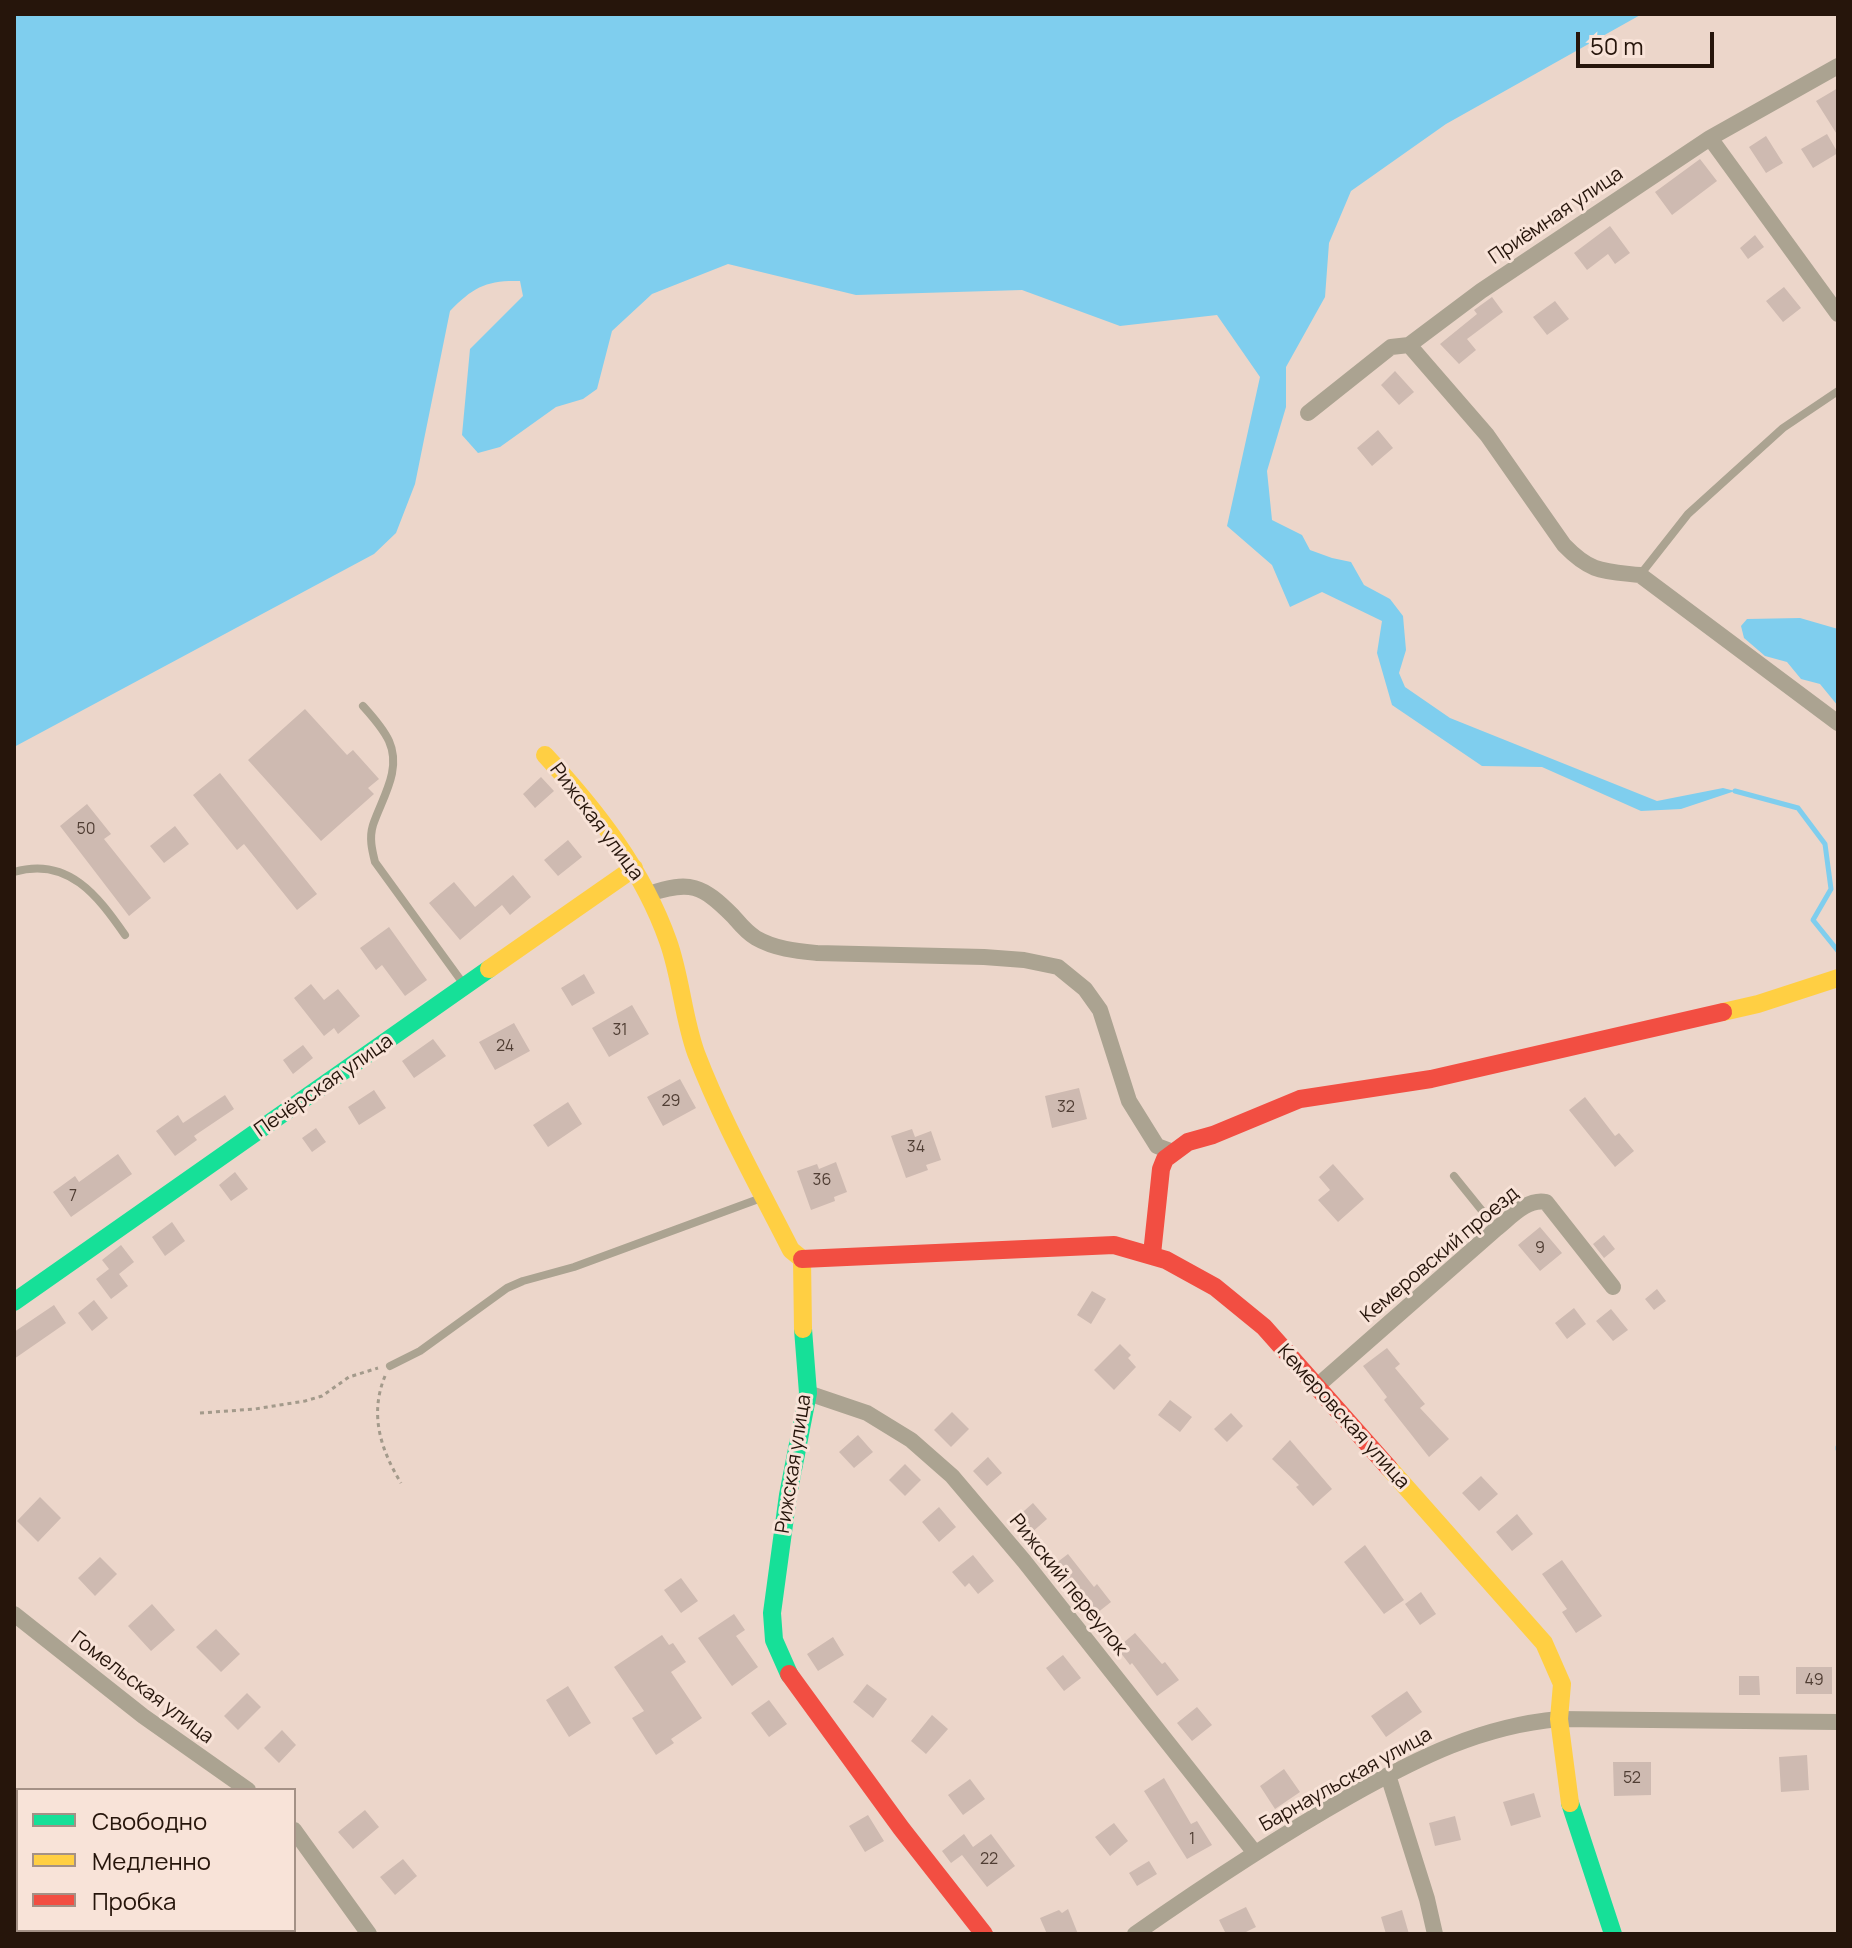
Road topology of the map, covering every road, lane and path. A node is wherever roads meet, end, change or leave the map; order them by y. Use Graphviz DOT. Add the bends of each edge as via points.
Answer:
graph roads {
  1 [pos="1838,66"];
  2 [pos="1710,138"];
  3 [pos="1838,314"];
  4 [pos="1409,345"];
  5 [pos="1838,391"];
  6 [pos="1308,413"];
  7 [pos="1640,575"];
  8 [pos="363,706"];
  9 [pos="1838,723"];
  10 [pos="545,755"];
  11 [pos="634,868"];
  12 [pos="14,872"];
  13 [pos="649,894"];
  14 [pos="125,935"];
  15 [pos="1838,978"];
  16 [pos="466,987"];
  17 [pos="1173,1152"];
  18 [pos="1454,1176"];
  19 [pos="764,1197"];
  20 [pos="1496,1229"];
  21 [pos="1152,1254"];
  22 [pos="802,1259"];
  23 [pos="1613,1287"];
  24 [pos="14,1302"];
  25 [pos="390,1366"];
  26 [pos="1316,1387"];
  27 [pos="808,1393"];
  28 [pos="200,1413"];
  29 [pos="401,1483"];
  30 [pos="14,1614"];
  31 [pos="1559,1719"];
  32 [pos="1838,1722"];
  33 [pos="1388,1775"];
  34 [pos="245,1788"];
  35 [pos="296,1833"];
  36 [pos="1255,1853"];
  37 [pos="369,1934"];
  38 [pos="984,1934"];
  39 [pos="1135,1934"];
  40 [pos="1435,1934"];
  41 [pos="1613,1934"];
  1 -- 2 [label="street, Приёмная улица"];
  2 -- 3 [label="street"];
  2 -- 4 [label="street, Приёмная улица"];
  4 -- 6 [label="street, Приёмная улица" via="1391,347"];
  4 -- 7 [label="street" via="1472,415 1577,558 1600,571"];
  5 -- 7 [label="lane" via="1783,428 1688,514"];
  7 -- 9 [label="street"];
  8 -- 16 [label="lane" via="390,743 393,771 373,825 375,862"];
  10 -- 11 [label="street, Рижская улица"];
  11 -- 13 [label="street, Рижская улица"];
  11 -- 16 [label="street, Печёрская улица"];
  12 -- 14 [label="lane" via="47,869 79,882 100,899"];
  13 -- 17 [label="street" via="676,884 694,887 755,937 791,950 997,958 1058,967 1100,1010 1129,1101 1157,1146"];
  13 -- 19 [label="street, Рижская улица" via="668,941 696,1052"];
  15 -- 17 [label="street" via="1758,1004 1616,1038 1431,1079 1300,1099"];
  16 -- 24 [label="street, Печёрская улица"];
  17 -- 21 [label="street" via="1161,1169"];
  18 -- 20 [label="lane"];
  19 -- 22 [label="street, Рижская улица" via="791,1250"];
  19 -- 25 [label="lane" via="507,1288 420,1351"];
  20 -- 23 [label="street, Кемеровский проезд" via="1526,1206 1546,1202"];
  20 -- 26 [label="street, Кемеровский проезд"];
  21 -- 22 [label="street, Кемеровская улица" via="1096,1244"];
  21 -- 26 [label="street, Кемеровская улица" via="1242,1307"];
  22 -- 27 [label="street, Рижская улица"];
  25 -- 28 [label="path" via="349,1377 305,1401"];
  25 -- 29 [label="path" via="379,1403 378,1434"];
  26 -- 31 [label="street, Кемеровская улица" via="1544,1643 1562,1684"];
  27 -- 36 [label="street, Рижский переулок" via="878,1420 952,1476"];
  27 -- 38 [label="street, Рижская улица" via="788,1495 772,1613 774,1640 791,1677"];
  30 -- 34 [label="street, Гомельская улица"];
  31 -- 32 [label="street, Барнаульская улица"];
  31 -- 33 [label="street, Барнаульская улица" via="1525,1722 1469,1738"];
  31 -- 41 [label="street, Кемеровская улица" via="1570,1803"];
  33 -- 36 [label="street, Барнаульская улица"];
  33 -- 40 [label="street"];
  35 -- 37 [label="street"];
  36 -- 39 [label="street, Барнаульская улица"];
}
